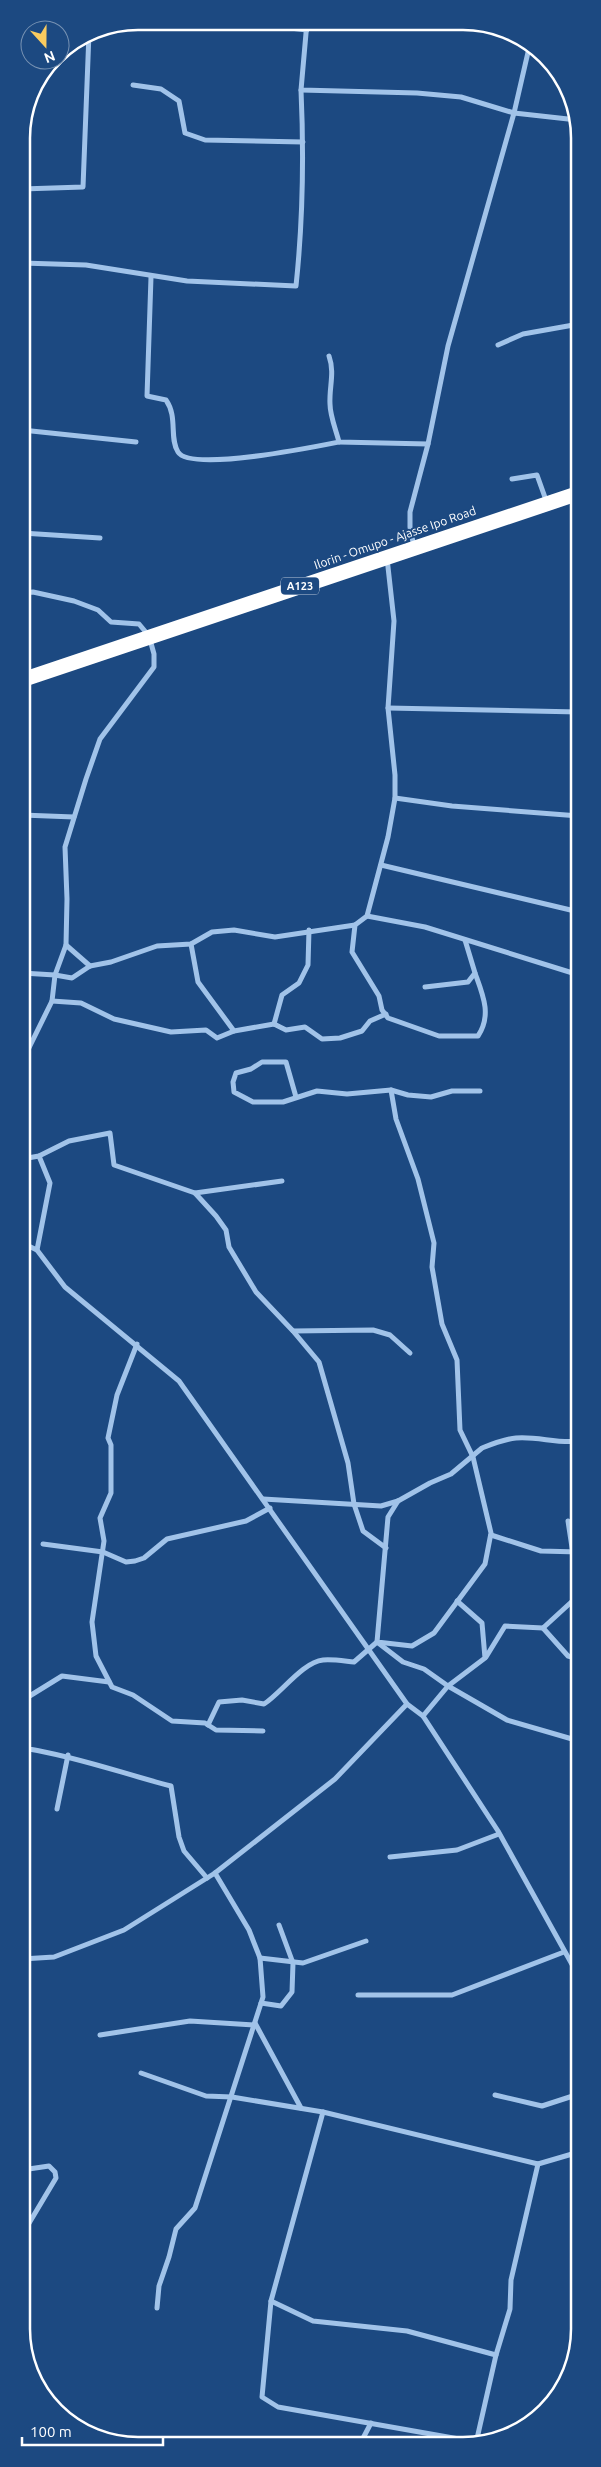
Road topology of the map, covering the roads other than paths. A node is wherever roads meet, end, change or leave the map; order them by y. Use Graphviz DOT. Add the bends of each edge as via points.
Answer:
graph roads {
  1 [pos="307,30"];
  2 [pos="89,42"];
  3 [pos="528,51"];
  4 [pos="133,85"];
  5 [pos="301,90"];
  6 [pos="514,112"];
  7 [pos="569,119"];
  8 [pos="303,142"];
  9 [pos="30,189"];
  10 [pos="30,263"];
  11 [pos="151,277"];
  12 [pos="571,325"];
  13 [pos="498,346"];
  14 [pos="329,356"];
  15 [pos="30,431"];
  16 [pos="136,442"];
  17 [pos="339,442"];
  18 [pos="428,444"];
  19 [pos="512,479"];
  20 [pos="571,496"];
  21 [pos="547,504"];
  22 [pos="30,534"];
  23 [pos="100,538"];
  24 [pos="414,547"];
  25 [pos="387,558"];
  26 [pos="30,592"];
  27 [pos="149,636"];
  28 [pos="30,678"];
  29 [pos="388,708"];
  30 [pos="571,712"];
  31 [pos="394,798"];
  32 [pos="30,814"];
  33 [pos="571,815"];
  34 [pos="74,817"];
  35 [pos="381,865"];
  36 [pos="571,910"];
  37 [pos="367,916"];
  38 [pos="355,925"];
  39 [pos="309,930"];
  40 [pos="465,940"];
  41 [pos="191,944"];
  42 [pos="66,945"];
  43 [pos="90,966"];
  44 [pos="30,973"];
  45 [pos="475,973"];
  46 [pos="571,973"];
  47 [pos="55,974"];
  48 [pos="425,986"];
  49 [pos="52,1001"];
  50 [pos="386,1014"];
  51 [pos="274,1024"];
  52 [pos="234,1031"];
  53 [pos="30,1046"];
  54 [pos="391,1090"];
  55 [pos="480,1091"];
  56 [pos="296,1098"];
  57 [pos="39,1156"];
  58 [pos="30,1157"];
  59 [pos="282,1181"];
  60 [pos="195,1193"];
  61 [pos="30,1246"];
  62 [pos="38,1250"];
  63 [pos="293,1331"];
  64 [pos="137,1344"];
  65 [pos="410,1353"];
  66 [pos="571,1442"];
  67 [pos="473,1457"];
  68 [pos="263,1499"];
  69 [pos="398,1501"];
  70 [pos="354,1504"];
  71 [pos="270,1508"];
  72 [pos="568,1521"];
  73 [pos="490,1536"];
  74 [pos="43,1544"];
  75 [pos="571,1544"];
  76 [pos="386,1548"];
  77 [pos="571,1551"];
  78 [pos="102,1552"];
  79 [pos="457,1601"];
  80 [pos="571,1602"];
  81 [pos="543,1628"];
  82 [pos="377,1642"];
  83 [pos="371,1650"];
  84 [pos="571,1657"];
  85 [pos="485,1658"];
  86 [pos="109,1682"];
  87 [pos="448,1686"];
  88 [pos="30,1696"];
  89 [pos="407,1704"];
  90 [pos="423,1716"];
  91 [pos="208,1725"];
  92 [pos="263,1732"];
  93 [pos="571,1739"];
  94 [pos="30,1749"];
  95 [pos="68,1755"];
  96 [pos="57,1809"];
  97 [pos="499,1834"];
  98 [pos="390,1857"];
  99 [pos="215,1873"];
  100 [pos="207,1878"];
  101 [pos="279,1925"];
  102 [pos="366,1941"];
  103 [pos="564,1952"];
  104 [pos="30,1958"];
  105 [pos="260,1958"];
  106 [pos="293,1963"];
  107 [pos="571,1964"];
  108 [pos="358,1995"];
  109 [pos="261,2003"];
  110 [pos="254,2024"];
  111 [pos="100,2035"];
  112 [pos="141,2073"];
  113 [pos="495,2095"];
  114 [pos="232,2097"];
  115 [pos="571,2097"];
  116 [pos="301,2108"];
  117 [pos="323,2112"];
  118 [pos="571,2155"];
  119 [pos="538,2164"];
  120 [pos="30,2169"];
  121 [pos="30,2222"];
  122 [pos="271,2301"];
  123 [pos="156,2308"];
  124 [pos="496,2355"];
  125 [pos="371,2423"];
  126 [pos="478,2436"];
  127 [pos="364,2437"];
  128 [pos="444,2437"];
  1 -- 5 [label="street"];
  2 -- 9 [label="street" via="83,187"];
  3 -- 6 [label="street"];
  4 -- 8 [label="street" via="161,89 179,101 186,133 194,138"];
  5 -- 6 [label="street" via="461,97"];
  5 -- 8 [label="street"];
  6 -- 7 [label="street"];
  6 -- 18 [label="street" via="448,346"];
  8 -- 11 [label="street" via="296,286 186,282"];
  10 -- 11 [label="street" via="86,265"];
  11 -- 17 [label="street" via="148,396 166,400 171,407 176,446 182,457 216,460 279,454"];
  12 -- 13 [label="street" via="523,334"];
  14 -- 17 [label="street" via="330,407"];
  15 -- 16 [label="street"];
  17 -- 18 [label="street"];
  18 -- 24 [label="street" via="410,512"];
  19 -- 21 [label="street" via="537,475"];
  20 -- 21 [label="highway, Ilorin - Omupo - Ajasse Ipo Road / A123"];
  21 -- 24 [label="highway, Ilorin - Omupo - Ajasse Ipo Road / A123"];
  22 -- 23 [label="street"];
  24 -- 25 [label="highway, Ilorin - Omupo - Ajasse Ipo Road / A123"];
  25 -- 27 [label="highway, Ilorin - Omupo - Ajasse Ipo Road / A123"];
  25 -- 29 [label="street" via="394,621"];
  26 -- 27 [label="street" via="74,601 98,610 110,622 139,624"];
  27 -- 28 [label="highway, Ilorin - Omupo - Ajasse Ipo Road / A123"];
  27 -- 34 [label="street" via="154,667 100,739"];
  29 -- 30 [label="street"];
  29 -- 31 [label="street" via="395,775"];
  31 -- 33 [label="street"];
  31 -- 35 [label="street"];
  32 -- 34 [label="street"];
  34 -- 42 [label="street" via="65,847"];
  35 -- 36 [label="street"];
  35 -- 37 [label="street"];
  37 -- 38 [label="street"];
  37 -- 40 [label="street" via="425,927"];
  38 -- 39 [label="street"];
  38 -- 50 [label="street" via="352,952 379,996"];
  39 -- 41 [label="street" via="275,936 224,930 212,932"];
  39 -- 51 [label="street" via="308,966 299,983 282,995"];
  40 -- 45 [label="street"];
  40 -- 46 [label="street"];
  41 -- 43 [label="street" via="157,946"];
  41 -- 52 [label="street" via="198,982"];
  42 -- 43 [label="street"];
  42 -- 47 [label="street"];
  43 -- 47 [label="street" via="72,978"];
  44 -- 47 [label="street"];
  45 -- 48 [label="street" via="468,982"];
  45 -- 50 [label="street" via="486,1003 484,1028 478,1036 439,1036 388,1018"];
  47 -- 49 [label="street"];
  49 -- 52 [label="street" via="82,1003 114,1019 171,1032 206,1030 217,1038"];
  49 -- 53 [label="street"];
  50 -- 51 [label="street" via="370,1021 362,1031 340,1038 322,1039 306,1027 286,1030"];
  51 -- 52 [label="street"];
  54 -- 55 [label="street" via="431,1097 452,1091"];
  54 -- 56 [label="street" via="347,1094 317,1092"];
  54 -- 67 [label="street" via="396,1120 418,1179 434,1243 432,1267 442,1324 457,1360 460,1430"];
  56 -- 56 [label="street" via="283,1102 253,1102 234,1092 233,1082 236,1073 262,1062 286,1062"];
  57 -- 58 [label="street"];
  57 -- 60 [label="street" via="69,1141 110,1133 114,1165"];
  57 -- 62 [label="street" via="50,1183"];
  59 -- 60 [label="street"];
  60 -- 63 [label="street" via="226,1230 229,1247 256,1292"];
  61 -- 62 [label="street"];
  62 -- 64 [label="street" via="65,1287"];
  63 -- 65 [label="street" via="373,1330 390,1335"];
  63 -- 70 [label="street" via="319,1362 348,1463"];
  64 -- 68 [label="street" via="179,1381"];
  64 -- 78 [label="street" via="117,1395 108,1438 111,1446 111,1493 100,1518 104,1541"];
  66 -- 67 [label="street" via="516,1438 482,1448"];
  67 -- 69 [label="street" via="451,1474"];
  67 -- 73 [label="street"];
  68 -- 70 [label="street"];
  68 -- 71 [label="street"];
  69 -- 70 [label="street" via="381,1506"];
  69 -- 76 [label="street" via="388,1517"];
  70 -- 76 [label="street" via="363,1531"];
  71 -- 78 [label="street" via="246,1521 167,1539 144,1558 135,1561 126,1562"];
  71 -- 83 [label="street"];
  72 -- 75 [label="street"];
  73 -- 77 [label="street" via="540,1551"];
  73 -- 79 [label="street" via="485,1564"];
  74 -- 78 [label="street"];
  76 -- 82 [label="street"];
  78 -- 86 [label="street" via="92,1622 96,1656"];
  79 -- 82 [label="street" via="434,1633 412,1646"];
  79 -- 85 [label="street" via="482,1623"];
  80 -- 81 [label="street"];
  81 -- 84 [label="street"];
  81 -- 85 [label="street" via="505,1626"];
  82 -- 83 [label="street"];
  82 -- 87 [label="street" via="403,1662 424,1669"];
  83 -- 89 [label="street"];
  83 -- 91 [label="street" via="354,1662 322,1660 304,1668 278,1695 264,1704 242,1700 219,1702"];
  85 -- 87 [label="street"];
  86 -- 88 [label="street" via="62,1676"];
  86 -- 91 [label="street" via="112,1687 133,1695 172,1721"];
  87 -- 90 [label="street"];
  87 -- 93 [label="street" via="507,1720"];
  89 -- 90 [label="street"];
  89 -- 99 [label="street" via="335,1779"];
  90 -- 97 [label="street"];
  91 -- 92 [label="street" via="216,1730"];
  94 -- 95 [label="street"];
  95 -- 96 [label="street"];
  95 -- 100 [label="street" via="172,1786 179,1837 184,1850"];
  97 -- 98 [label="street" via="457,1850"];
  97 -- 103 [label="street"];
  99 -- 100 [label="street"];
  99 -- 105 [label="street" via="249,1930"];
  100 -- 104 [label="street" via="124,1930 54,1957"];
  101 -- 106 [label="street"];
  102 -- 106 [label="street" via="303,1963"];
  103 -- 107 [label="street"];
  103 -- 108 [label="street" via="452,1996"];
  105 -- 106 [label="street"];
  105 -- 109 [label="street"];
  106 -- 109 [label="street" via="292,1992 281,2006"];
  109 -- 110 [label="street"];
  110 -- 111 [label="street" via="190,2021"];
  110 -- 114 [label="street"];
  110 -- 116 [label="street"];
  112 -- 114 [label="street" via="206,2096"];
  113 -- 115 [label="street" via="542,2106"];
  114 -- 116 [label="street"];
  114 -- 123 [label="street" via="195,2208 176,2228"];
  116 -- 117 [label="street"];
  117 -- 119 [label="street"];
  117 -- 122 [label="street"];
  118 -- 119 [label="street"];
  119 -- 124 [label="street" via="511,2280 510,2309"];
  120 -- 121 [label="street" via="49,2166 56,2178"];
  122 -- 124 [label="street" via="313,2321 407,2331"];
  122 -- 125 [label="street" via="262,2397 278,2407"];
  124 -- 126 [label="street"];
  125 -- 127 [label="street"];
  125 -- 128 [label="street"];
}
